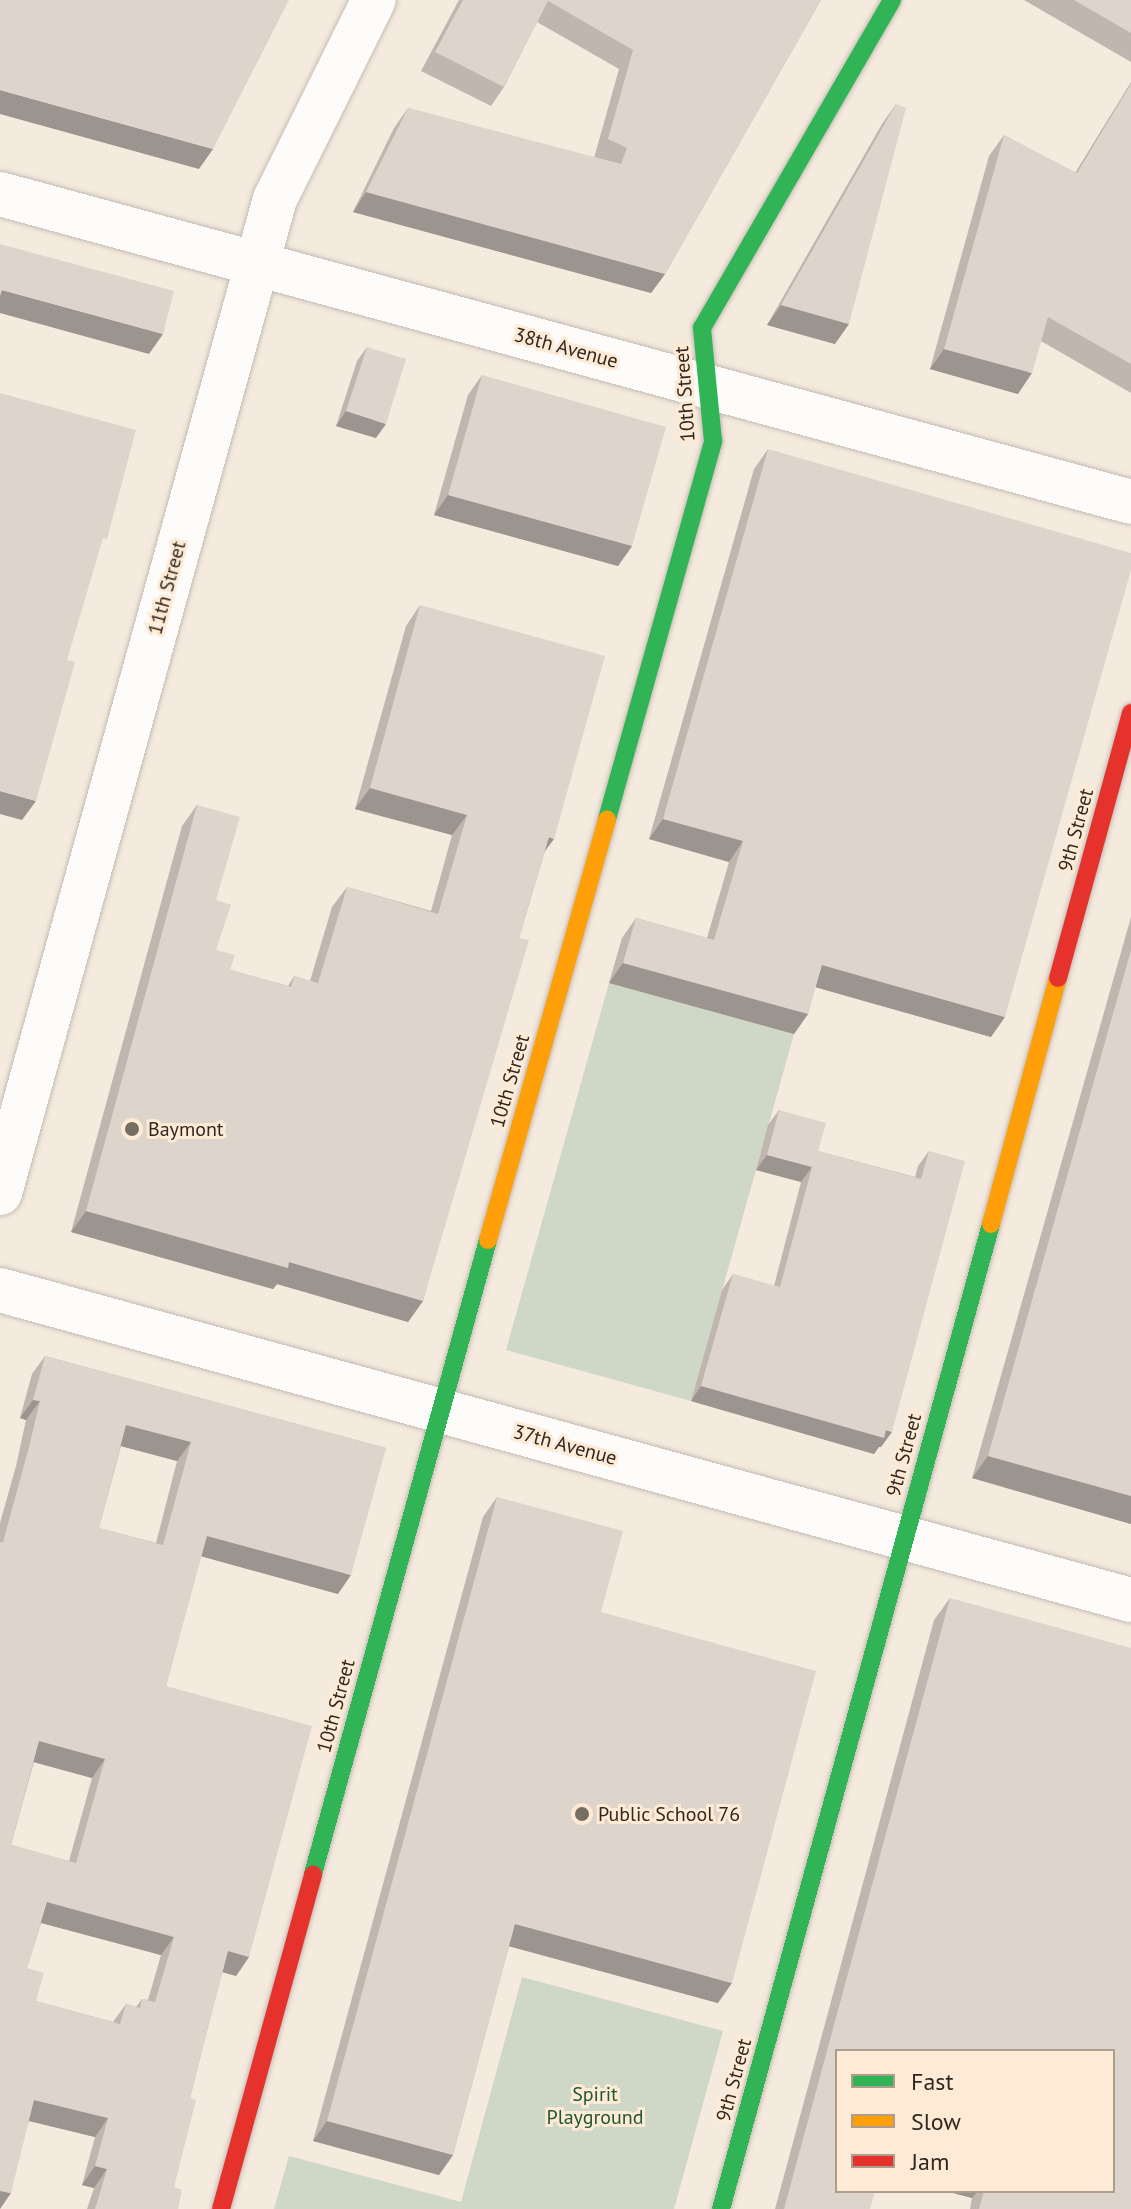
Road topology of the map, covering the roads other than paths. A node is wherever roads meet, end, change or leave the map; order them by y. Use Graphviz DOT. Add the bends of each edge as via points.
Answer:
graph roads {
  1 [pos="374,0"];
  2 [pos="892,0"];
  3 [pos="0,194"];
  4 [pos="256,263"];
  5 [pos="708,386"];
  6 [pos="1131,502"];
  7 [pos="1131,713"];
  8 [pos="0,1193"];
  9 [pos="0,1290"];
  10 [pos="440,1411"];
  11 [pos="904,1539"];
  12 [pos="1131,1600"];
  13 [pos="221,2209"];
  14 [pos="721,2209"];
  1 -- 4 [label="street, 11th Street" via="275,199"];
  2 -- 5 [label="street, 10th Street" via="702,328"];
  3 -- 4 [label="street, 38th Avenue"];
  4 -- 5 [label="street, 38th Avenue"];
  4 -- 8 [label="street, 11th Street"];
  5 -- 6 [label="street, 38th Avenue"];
  5 -- 10 [label="street, 10th Street" via="713,441"];
  7 -- 11 [label="street, 9th Street"];
  9 -- 10 [label="street, 37th Avenue"];
  10 -- 11 [label="street, 37th Avenue"];
  10 -- 13 [label="street, 10th Street"];
  11 -- 12 [label="street, 37th Avenue"];
  11 -- 14 [label="street, 9th Street"];
}
